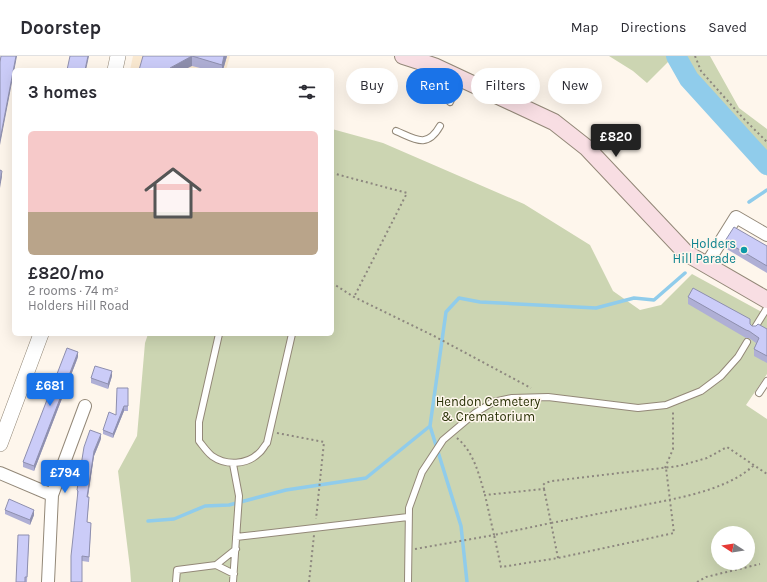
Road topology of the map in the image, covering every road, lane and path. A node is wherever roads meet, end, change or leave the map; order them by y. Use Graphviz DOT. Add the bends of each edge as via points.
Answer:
graph roads {
  1 [pos="118,56"];
  2 [pos="403,56"];
  3 [pos="695,56"];
  4 [pos="435,61"];
  5 [pos="115,68"];
  6 [pos="446,68"];
  7 [pos="463,79"];
  8 [pos="440,126"];
  9 [pos="396,131"];
  10 [pos="767,142"];
  11 [pos="334,174"];
  12 [pos="767,235"];
  13 [pos="706,265"];
  14 [pos="334,284"];
  15 [pos="354,297"];
  16 [pos="767,300"];
  17 [pos="767,308"];
  18 [pos="754,329"];
  19 [pos="40,336"];
  20 [pos="219,336"];
  21 [pos="292,336"];
  22 [pos="747,342"];
  23 [pos="767,382"];
  24 [pos="759,393"];
  25 [pos="548,397"];
  26 [pos="673,402"];
  27 [pos="85,406"];
  28 [pos="270,432"];
  29 [pos="451,433"];
  30 [pos="0,444"];
  31 [pos="233,464"];
  32 [pos="754,466"];
  33 [pos="665,468"];
  34 [pos="0,473"];
  35 [pos="767,474"];
  36 [pos="544,489"];
  37 [pos="52,495"];
  38 [pos="485,495"];
  39 [pos="670,500"];
  40 [pos="408,517"];
  41 [pos="550,523"];
  42 [pos="314,528"];
  43 [pos="494,535"];
  44 [pos="236,537"];
  45 [pos="236,549"];
  46 [pos="408,551"];
  47 [pos="558,558"];
  48 [pos="760,564"];
  49 [pos="216,565"];
  50 [pos="234,574"];
  51 [pos="48,582"];
  52 [pos="176,582"];
  53 [pos="234,582"];
  54 [pos="309,582"];
  55 [pos="408,582"];
  56 [pos="697,582"];
  1 -- 5 [label="street"];
  2 -- 4 [label="main road"];
  3 -- 10 [label="path" via="701,71"];
  4 -- 6 [label="main road"];
  7 -- 13 [label="main road" via="554,122 587,148 686,253"];
  8 -- 9 [label="lane" via="427,140"];
  11 -- 15 [label="path" via="407,193"];
  12 -- 13 [label="street" via="736,217"];
  13 -- 16 [label="main road"];
  14 -- 15 [label="path"];
  15 -- 25 [label="path"];
  17 -- 18 [label="lane"];
  19 -- 30 [label="street"];
  20 -- 31 [label="lane" via="199,422 199,441 212,456"];
  21 -- 28 [label="lane"];
  22 -- 26 [label="lane" via="721,376 700,391"];
  23 -- 24 [label="lane"];
  25 -- 26 [label="lane" via="638,408"];
  25 -- 29 [label="lane" via="512,398 493,402"];
  26 -- 33 [label="path" via="673,449"];
  27 -- 37 [label="street"];
  28 -- 31 [label="lane" via="267,443 259,454 247,461"];
  28 -- 42 [label="path" via="324,442"];
  29 -- 38 [label="path" via="462,442 477,467"];
  29 -- 40 [label="lane" via="443,440 422,472"];
  31 -- 44 [label="lane" via="239,496"];
  32 -- 33 [label="path" via="727,447 700,461"];
  32 -- 35 [label="path"];
  32 -- 39 [label="path" via="730,481"];
  33 -- 36 [label="path" via="552,481 543,485"];
  33 -- 39 [label="path"];
  34 -- 37 [label="street"];
  36 -- 38 [label="path"];
  36 -- 41 [label="path"];
  37 -- 51 [label="street"];
  38 -- 43 [label="path"];
  39 -- 41 [label="path"];
  39 -- 47 [label="path" via="674,533"];
  40 -- 42 [label="lane"];
  40 -- 46 [label="lane"];
  41 -- 43 [label="path"];
  41 -- 47 [label="path"];
  42 -- 44 [label="lane"];
  42 -- 54 [label="path"];
  43 -- 46 [label="path"];
  43 -- 47 [label="path" via="501,567"];
  44 -- 45 [label="lane"];
  45 -- 49 [label="lane"];
  45 -- 50 [label="lane"];
  46 -- 55 [label="lane"];
  48 -- 56 [label="path" via="706,577"];
  49 -- 50 [label="lane"];
  49 -- 52 [label="lane" via="177,570"];
  50 -- 53 [label="lane"];
}
